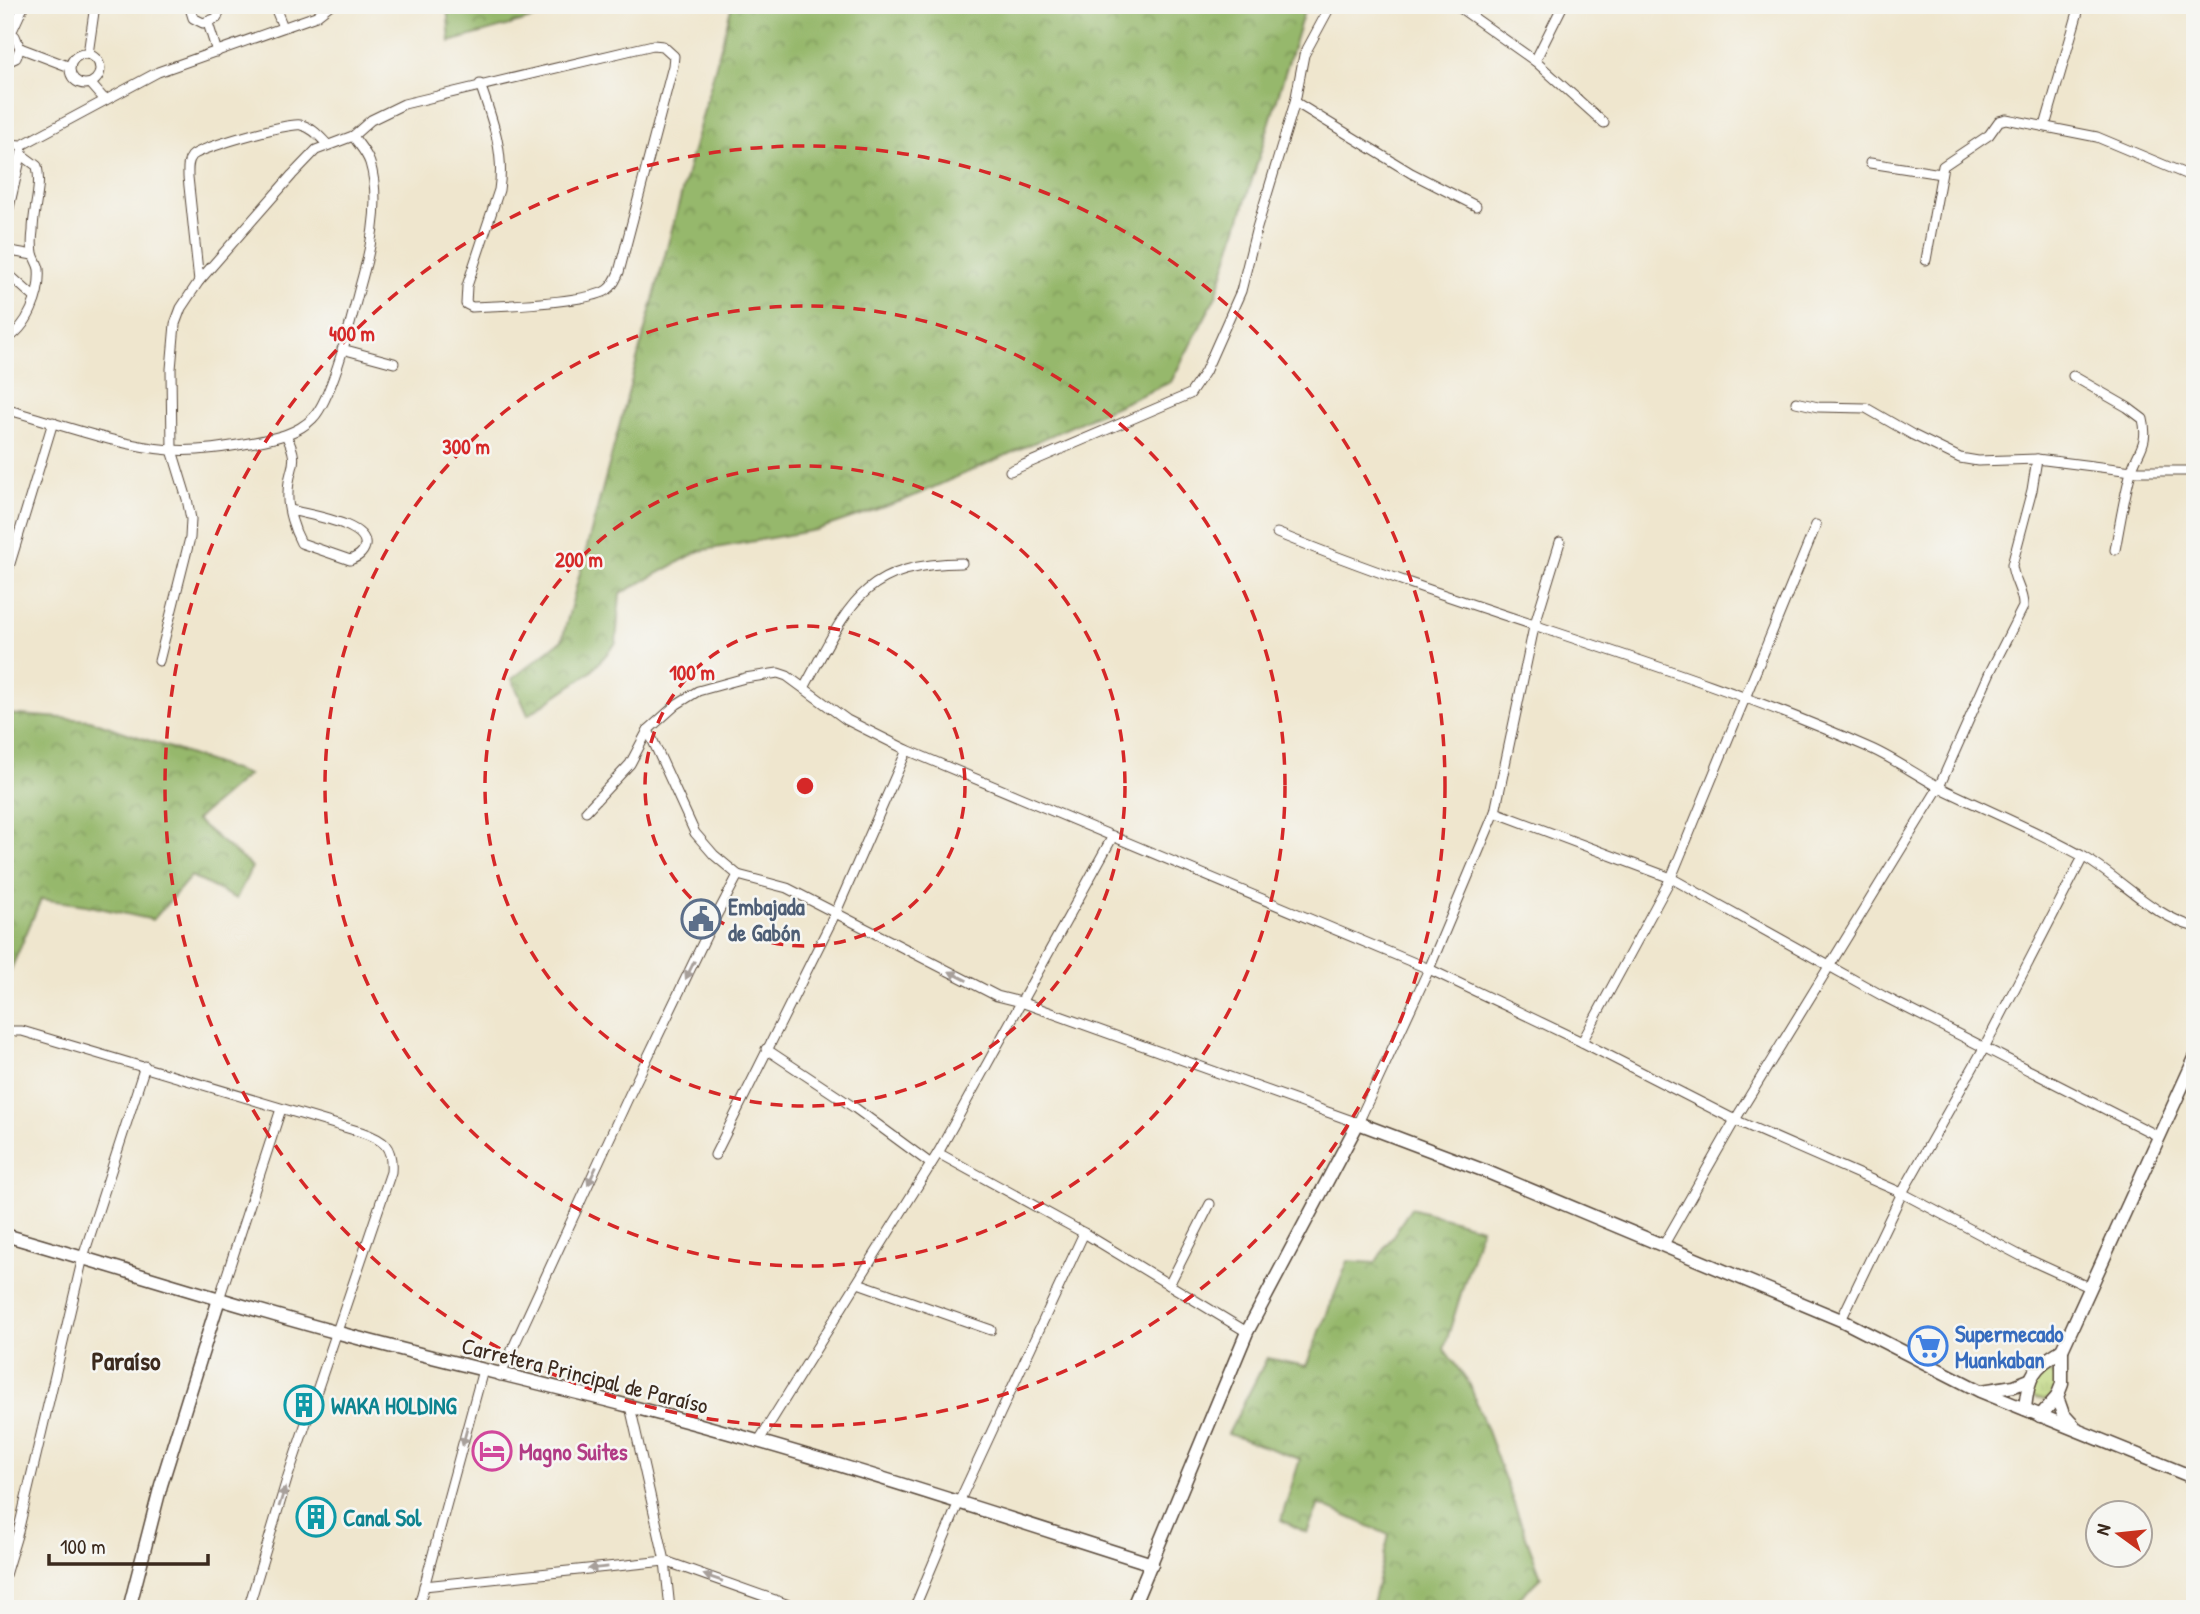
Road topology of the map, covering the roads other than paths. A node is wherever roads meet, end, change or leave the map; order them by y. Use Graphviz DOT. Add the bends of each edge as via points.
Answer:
graph roads {
  1 [pos="24,5"];
  2 [pos="95,5"];
  3 [pos="190,5"];
  4 [pos="221,5"];
  5 [pos="274,5"];
  6 [pos="330,5"];
  7 [pos="1331,5"];
  8 [pos="1455,5"];
  9 [pos="1563,5"];
  10 [pos="2080,5"];
  11 [pos="208,23"];
  12 [pos="283,27"];
  13 [pos="8,33"];
  14 [pos="20,48"];
  15 [pos="217,52"];
  16 [pos="88,54"];
  17 [pos="1535,61"];
  18 [pos="5,63"];
  19 [pos="70,66"];
  20 [pos="91,84"];
  21 [pos="480,84"];
  22 [pos="105,100"];
  23 [pos="1295,102"];
  24 [pos="1604,123"];
  25 [pos="2045,126"];
  26 [pos="353,136"];
  27 [pos="5,144"];
  28 [pos="327,144"];
  29 [pos="2195,149"];
  30 [pos="22,150"];
  31 [pos="1870,163"];
  32 [pos="1941,174"];
  33 [pos="2191,176"];
  34 [pos="1476,206"];
  35 [pos="5,225"];
  36 [pos="5,250"];
  37 [pos="33,255"];
  38 [pos="1927,260"];
  39 [pos="5,271"];
  40 [pos="199,281"];
  41 [pos="34,297"];
  42 [pos="5,340"];
  43 [pos="342,349"];
  44 [pos="394,363"];
  45 [pos="2073,376"];
  46 [pos="1796,402"];
  47 [pos="5,409"];
  48 [pos="53,422"];
  49 [pos="286,435"];
  50 [pos="172,450"];
  51 [pos="2037,459"];
  52 [pos="1010,471"];
  53 [pos="2132,471"];
  54 [pos="2195,471"];
  55 [pos="291,510"];
  56 [pos="1816,525"];
  57 [pos="1277,533"];
  58 [pos="1560,542"];
  59 [pos="2115,550"];
  60 [pos="962,563"];
  61 [pos="5,580"];
  62 [pos="1534,627"];
  63 [pos="159,661"];
  64 [pos="804,688"];
  65 [pos="1746,696"];
  66 [pos="648,730"];
  67 [pos="907,750"];
  68 [pos="1939,787"];
  69 [pos="586,811"];
  70 [pos="1494,812"];
  71 [pos="1113,836"];
  72 [pos="2083,857"];
  73 [pos="738,875"];
  74 [pos="1671,878"];
  75 [pos="835,912"];
  76 [pos="2195,927"];
  77 [pos="1828,965"];
  78 [pos="1429,969"];
  79 [pos="1021,1002"];
  80 [pos="5,1034"];
  81 [pos="1582,1042"];
  82 [pos="1984,1048"];
  83 [pos="766,1049"];
  84 [pos="2195,1058"];
  85 [pos="145,1066"];
  86 [pos="281,1110"];
  87 [pos="1735,1120"];
  88 [pos="1358,1124"];
  89 [pos="2158,1136"];
  90 [pos="938,1153"];
  91 [pos="716,1155"];
  92 [pos="931,1164"];
  93 [pos="1902,1193"];
  94 [pos="1210,1204"];
  95 [pos="1084,1233"];
  96 [pos="5,1235"];
  97 [pos="1663,1246"];
  98 [pos="83,1257"];
  99 [pos="858,1283"];
  100 [pos="1169,1284"];
  101 [pos="2089,1287"];
  102 [pos="219,1298"];
  103 [pos="1841,1320"];
  104 [pos="991,1330"];
  105 [pos="1247,1332"];
  106 [pos="337,1333"];
  107 [pos="2062,1350"];
  108 [pos="483,1370"];
  109 [pos="500,1376"];
  110 [pos="2029,1380"];
  111 [pos="1980,1391"];
  112 [pos="2057,1397"];
  113 [pos="630,1406"];
  114 [pos="2025,1409"];
  115 [pos="2040,1416"];
  116 [pos="2084,1433"];
  117 [pos="758,1442"];
  118 [pos="2194,1476"];
  119 [pos="959,1502"];
  120 [pos="666,1561"];
  121 [pos="1152,1564"];
  122 [pos="5,1575"];
  123 [pos="424,1586"];
  124 [pos="248,1606"];
  125 [pos="129,1609"];
  126 [pos="261,1609"];
  127 [pos="418,1609"];
  128 [pos="670,1609"];
  129 [pos="800,1609"];
  130 [pos="914,1609"];
  131 [pos="1132,1609"];
  1 -- 13 [label="street"];
  2 -- 16 [label="street"];
  3 -- 11 [label="street" via="193,18"];
  4 -- 11 [label="street" via="217,18"];
  5 -- 12 [label="street"];
  6 -- 12 [label="street" via="316,16"];
  7 -- 23 [label="street" via="1304,55"];
  8 -- 17 [label="street"];
  9 -- 17 [label="street"];
  10 -- 25 [label="street"];
  11 -- 15 [label="street"];
  12 -- 15 [label="street"];
  13 -- 14 [label="street" via="18,39"];
  14 -- 18 [label="street" via="16,58"];
  14 -- 19 [label="street"];
  15 -- 22 [label="street" via="158,72"];
  16 -- 19 [label="street" via="79,55"];
  16 -- 20 [label="street" via="100,68"];
  17 -- 24 [label="street"];
  19 -- 20 [label="street" via="74,80"];
  20 -- 22 [label="street"];
  21 -- 21 [label="street" via="497,136 501,177 467,286 466,304 583,297 607,290 619,272 674,56 663,46 653,45"];
  21 -- 26 [label="street" via="404,104"];
  22 -- 30 [label="street"];
  23 -- 34 [label="street" via="1411,173"];
  23 -- 52 [label="street" via="1241,291 1205,372 1190,394"];
  25 -- 32 [label="street" via="1999,121 1989,135 1943,166"];
  25 -- 33 [label="street" via="2097,136"];
  26 -- 28 [label="street"];
  26 -- 43 [label="street" via="369,161 374,218 367,262"];
  27 -- 30 [label="street"];
  28 -- 40 [label="street" via="300,166"];
  28 -- 40 [label="street" via="309,127 294,124 212,146 191,157 188,177"];
  29 -- 33 [label="street"];
  30 -- 35 [label="street"];
  30 -- 37 [label="street" via="38,173"];
  31 -- 32 [label="street"];
  32 -- 38 [label="street"];
  36 -- 37 [label="street"];
  37 -- 41 [label="street" via="39,266"];
  39 -- 41 [label="street"];
  40 -- 50 [label="street" via="175,324"];
  41 -- 42 [label="street" via="22,328"];
  43 -- 44 [label="street"];
  43 -- 49 [label="street" via="314,417"];
  45 -- 53 [label="street" via="2143,419 2146,436"];
  46 -- 51 [label="street" via="1866,408 1961,458"];
  47 -- 48 [label="street"];
  48 -- 50 [label="street" via="119,442"];
  48 -- 61 [label="street"];
  49 -- 50 [label="street" via="230,447"];
  49 -- 55 [label="street" via="296,460 288,483"];
  50 -- 63 [label="street" via="187,499 190,538"];
  51 -- 53 [label="street"];
  51 -- 68 [label="street" via="2012,565 2023,607"];
  53 -- 54 [label="street"];
  53 -- 59 [label="street"];
  55 -- 55 [label="street" via="304,546 350,560 363,551 366,542 354,527"];
  56 -- 65 [label="street"];
  57 -- 62 [label="street"];
  58 -- 62 [label="street"];
  60 -- 64 [label="street" via="916,567 873,584 846,612"];
  62 -- 65 [label="street"];
  62 -- 70 [label="street"];
  64 -- 66 [label="street" via="778,673 733,681 698,691"];
  64 -- 67 [label="street" via="847,720"];
  65 -- 68 [label="street" via="1875,750"];
  65 -- 74 [label="street"];
  66 -- 69 [label="street" via="629,764"];
  66 -- 73 [label="street" via="695,833"];
  67 -- 71 [label="street"];
  67 -- 75 [label="street"];
  68 -- 72 [label="street"];
  68 -- 77 [label="street"];
  70 -- 74 [label="street"];
  70 -- 78 [label="street"];
  71 -- 78 [label="street"];
  71 -- 79 [label="street"];
  72 -- 76 [label="street" via="2154,908"];
  72 -- 82 [label="street"];
  73 -- 75 [label="street" via="787,888"];
  73 -- 109 [label="street, one-way" via="629,1096"];
  74 -- 77 [label="street"];
  74 -- 81 [label="street"];
  79 -- 75 [label="street, one-way" via="997,996"];
  75 -- 83 [label="street"];
  77 -- 82 [label="street"];
  77 -- 87 [label="street"];
  78 -- 81 [label="street"];
  78 -- 88 [label="street"];
  79 -- 88 [label="street"];
  79 -- 90 [label="street"];
  80 -- 85 [label="street" via="22,1031"];
  81 -- 87 [label="street"];
  82 -- 89 [label="street"];
  82 -- 93 [label="street"];
  83 -- 91 [label="street"];
  83 -- 92 [label="street"];
  84 -- 89 [label="street"];
  85 -- 86 [label="street"];
  85 -- 98 [label="street"];
  86 -- 102 [label="street"];
  86 -- 106 [label="street" via="376,1137 392,1157 391,1172"];
  87 -- 93 [label="street"];
  87 -- 97 [label="street"];
  88 -- 97 [label="street" via="1485,1171"];
  88 -- 105 [label="street"];
  89 -- 101 [label="street"];
  90 -- 92 [label="street"];
  90 -- 95 [label="street"];
  92 -- 99 [label="street"];
  93 -- 101 [label="street"];
  93 -- 103 [label="street"];
  94 -- 100 [label="street"];
  95 -- 100 [label="street"];
  95 -- 119 [label="street"];
  96 -- 98 [label="street, Carretera Principal de Paraíso"];
  97 -- 103 [label="street"];
  98 -- 102 [label="street, Carretera Principal de Paraíso"];
  98 -- 122 [label="street"];
  99 -- 104 [label="street"];
  99 -- 117 [label="street"];
  100 -- 105 [label="street"];
  101 -- 107 [label="street"];
  102 -- 106 [label="street, Carretera Principal de Paraíso"];
  102 -- 125 [label="street" via="161,1485"];
  103 -- 111 [label="street"];
  105 -- 121 [label="street"];
  106 -- 108 [label="street, Carretera Principal de Paraíso"];
  124 -- 106 [label="street, one-way"];
  107 -- 110 [label="street" via="2045,1360"];
  107 -- 112 [label="street" via="2063,1379"];
  108 -- 109 [label="street, Carretera Principal de Paraíso"];
  108 -- 123 [label="street, one-way"];
  109 -- 113 [label="street, Carretera Principal de Paraíso"];
  110 -- 111 [label="street"];
  110 -- 114 [label="street"];
  111 -- 114 [label="street"];
  112 -- 115 [label="street"];
  112 -- 116 [label="street" via="2067,1420"];
  113 -- 117 [label="street, Carretera Principal de Paraíso"];
  113 -- 120 [label="street"];
  114 -- 115 [label="street"];
  115 -- 116 [label="street"];
  116 -- 118 [label="street"];
  117 -- 119 [label="street, Carretera Principal de Paraíso"];
  119 -- 121 [label="street, Carretera Principal de Paraíso"];
  119 -- 130 [label="street"];
  120 -- 123 [label="street, one-way"];
  120 -- 128 [label="street"];
  129 -- 120 [label="street, one-way"];
  121 -- 131 [label="street"];
  123 -- 127 [label="street"];
  124 -- 126 [label="street"];
}
